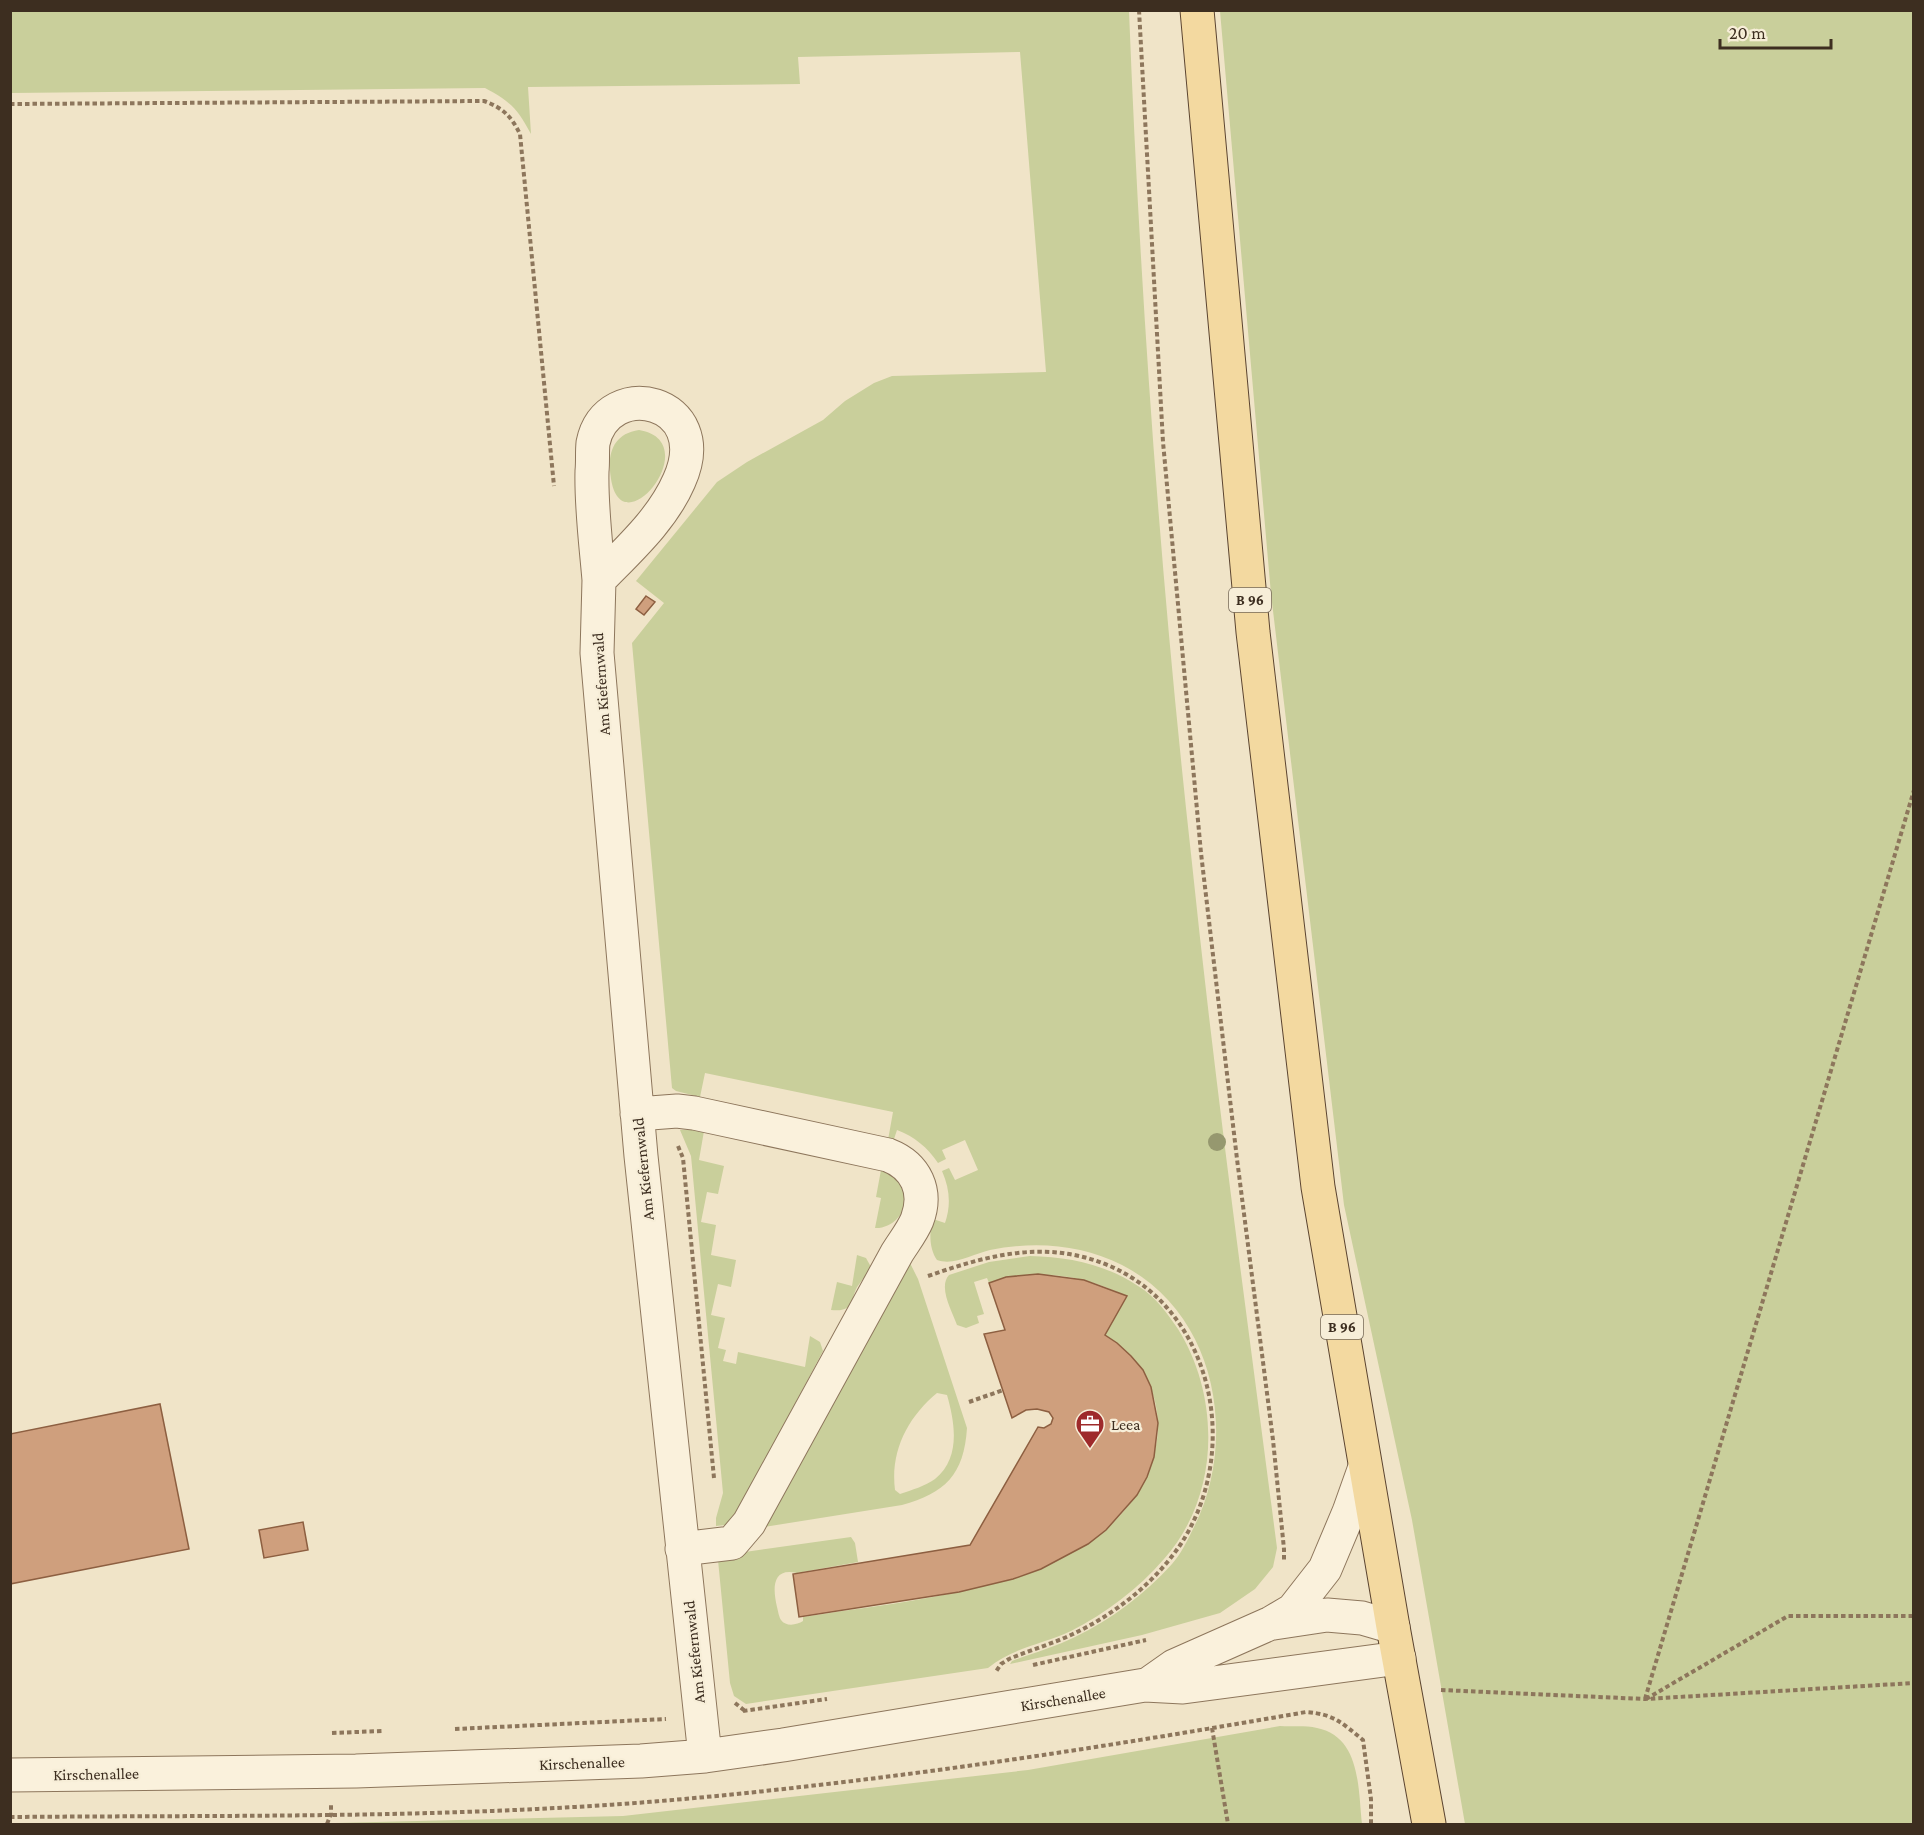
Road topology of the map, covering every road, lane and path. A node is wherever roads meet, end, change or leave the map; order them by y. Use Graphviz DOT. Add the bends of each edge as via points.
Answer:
graph roads {
  1 [pos="1138,10"];
  2 [pos="1197,10"];
  3 [pos="10,104"];
  4 [pos="554,491"];
  5 [pos="599,580"];
  6 [pos="1914,790"];
  7 [pos="670,1111"];
  8 [pos="637,1114"];
  9 [pos="928,1276"];
  10 [pos="1003,1390"];
  11 [pos="969,1402"];
  12 [pos="1365,1467"];
  13 [pos="714,1478"];
  14 [pos="682,1549"];
  15 [pos="1284,1570"];
  16 [pos="1914,1616"];
  17 [pos="1271,1623"];
  18 [pos="1153,1638"];
  19 [pos="1399,1658"];
  20 [pos="1029,1665"];
  21 [pos="1006,1670"];
  22 [pos="995,1673"];
  23 [pos="983,1674"];
  24 [pos="1914,1683"];
  25 [pos="1147,1685"];
  26 [pos="836,1697"];
  27 [pos="1645,1699"];
  28 [pos="730,1700"];
  29 [pos="745,1711"];
  30 [pos="701,1715"];
  31 [pos="1212,1728"];
  32 [pos="447,1729"];
  33 [pos="389,1731"];
  34 [pos="321,1733"];
  35 [pos="705,1756"];
  36 [pos="10,1775"];
  37 [pos="1371,1798"];
  38 [pos="1228,1824"];
  39 [pos="1371,1824"];
  40 [pos="1429,1824"];
  1 -- 15 [label="path" via="1163,442 1199,841 1273,1440"];
  2 -- 12 [label="main road, B 96" via="1254,644 1318,1187"];
  3 -- 4 [label="path" via="484,101 499,106 512,118 520,134"];
  5 -- 5 [label="street, Am Kiefernwald" via="652,525 679,482 687,458 686,436 678,419 661,407 619,407 603,419 593,443 592,494"];
  5 -- 8 [label="street, Am Kiefernwald" via="597,653"];
  6 -- 27 [label="path"];
  7 -- 8 [label="street"];
  7 -- 13 [label="path" via="683,1158"];
  7 -- 14 [label="street" via="888,1155 913,1172 920,1200 916,1222 749,1523 732,1544"];
  8 -- 14 [label="street, Am Kiefernwald"];
  9 -- 22 [label="path" via="989,1257 1030,1251 1100,1261 1142,1283 1175,1315 1198,1358 1212,1408 1212,1461 1206,1488 1198,1511 1170,1559 1108,1614 1072,1634 1009,1659"];
  10 -- 11 [label="path"];
  12 -- 17 [label="street, Kirschenallee" via="1325,1569 1293,1610"];
  12 -- 19 [label="main road, B 96"];
  14 -- 30 [label="street, Am Kiefernwald"];
  16 -- 27 [label="path" via="1788,1616"];
  17 -- 19 [label="street, Kirschenallee" via="1327,1615 1362,1618"];
  17 -- 25 [label="street, Kirschenallee" via="1174,1666"];
  18 -- 20 [label="path"];
  19 -- 25 [label="street, Kirschenallee" via="1183,1687"];
  19 -- 27 [label="path"];
  19 -- 40 [label="main road, B 96"];
  21 -- 22 [label="path"];
  22 -- 23 [label="path"];
  24 -- 27 [label="path"];
  25 -- 35 [label="street, Kirschenallee"];
  26 -- 29 [label="path"];
  28 -- 29 [label="path"];
  29 -- 30 [label="path"];
  30 -- 32 [label="path"];
  30 -- 35 [label="street, Am Kiefernwald"];
  31 -- 38 [label="path"];
  33 -- 34 [label="path"];
  35 -- 36 [label="street, Kirschenallee" via="368,1771"];
  37 -- 39 [label="path"];
}
